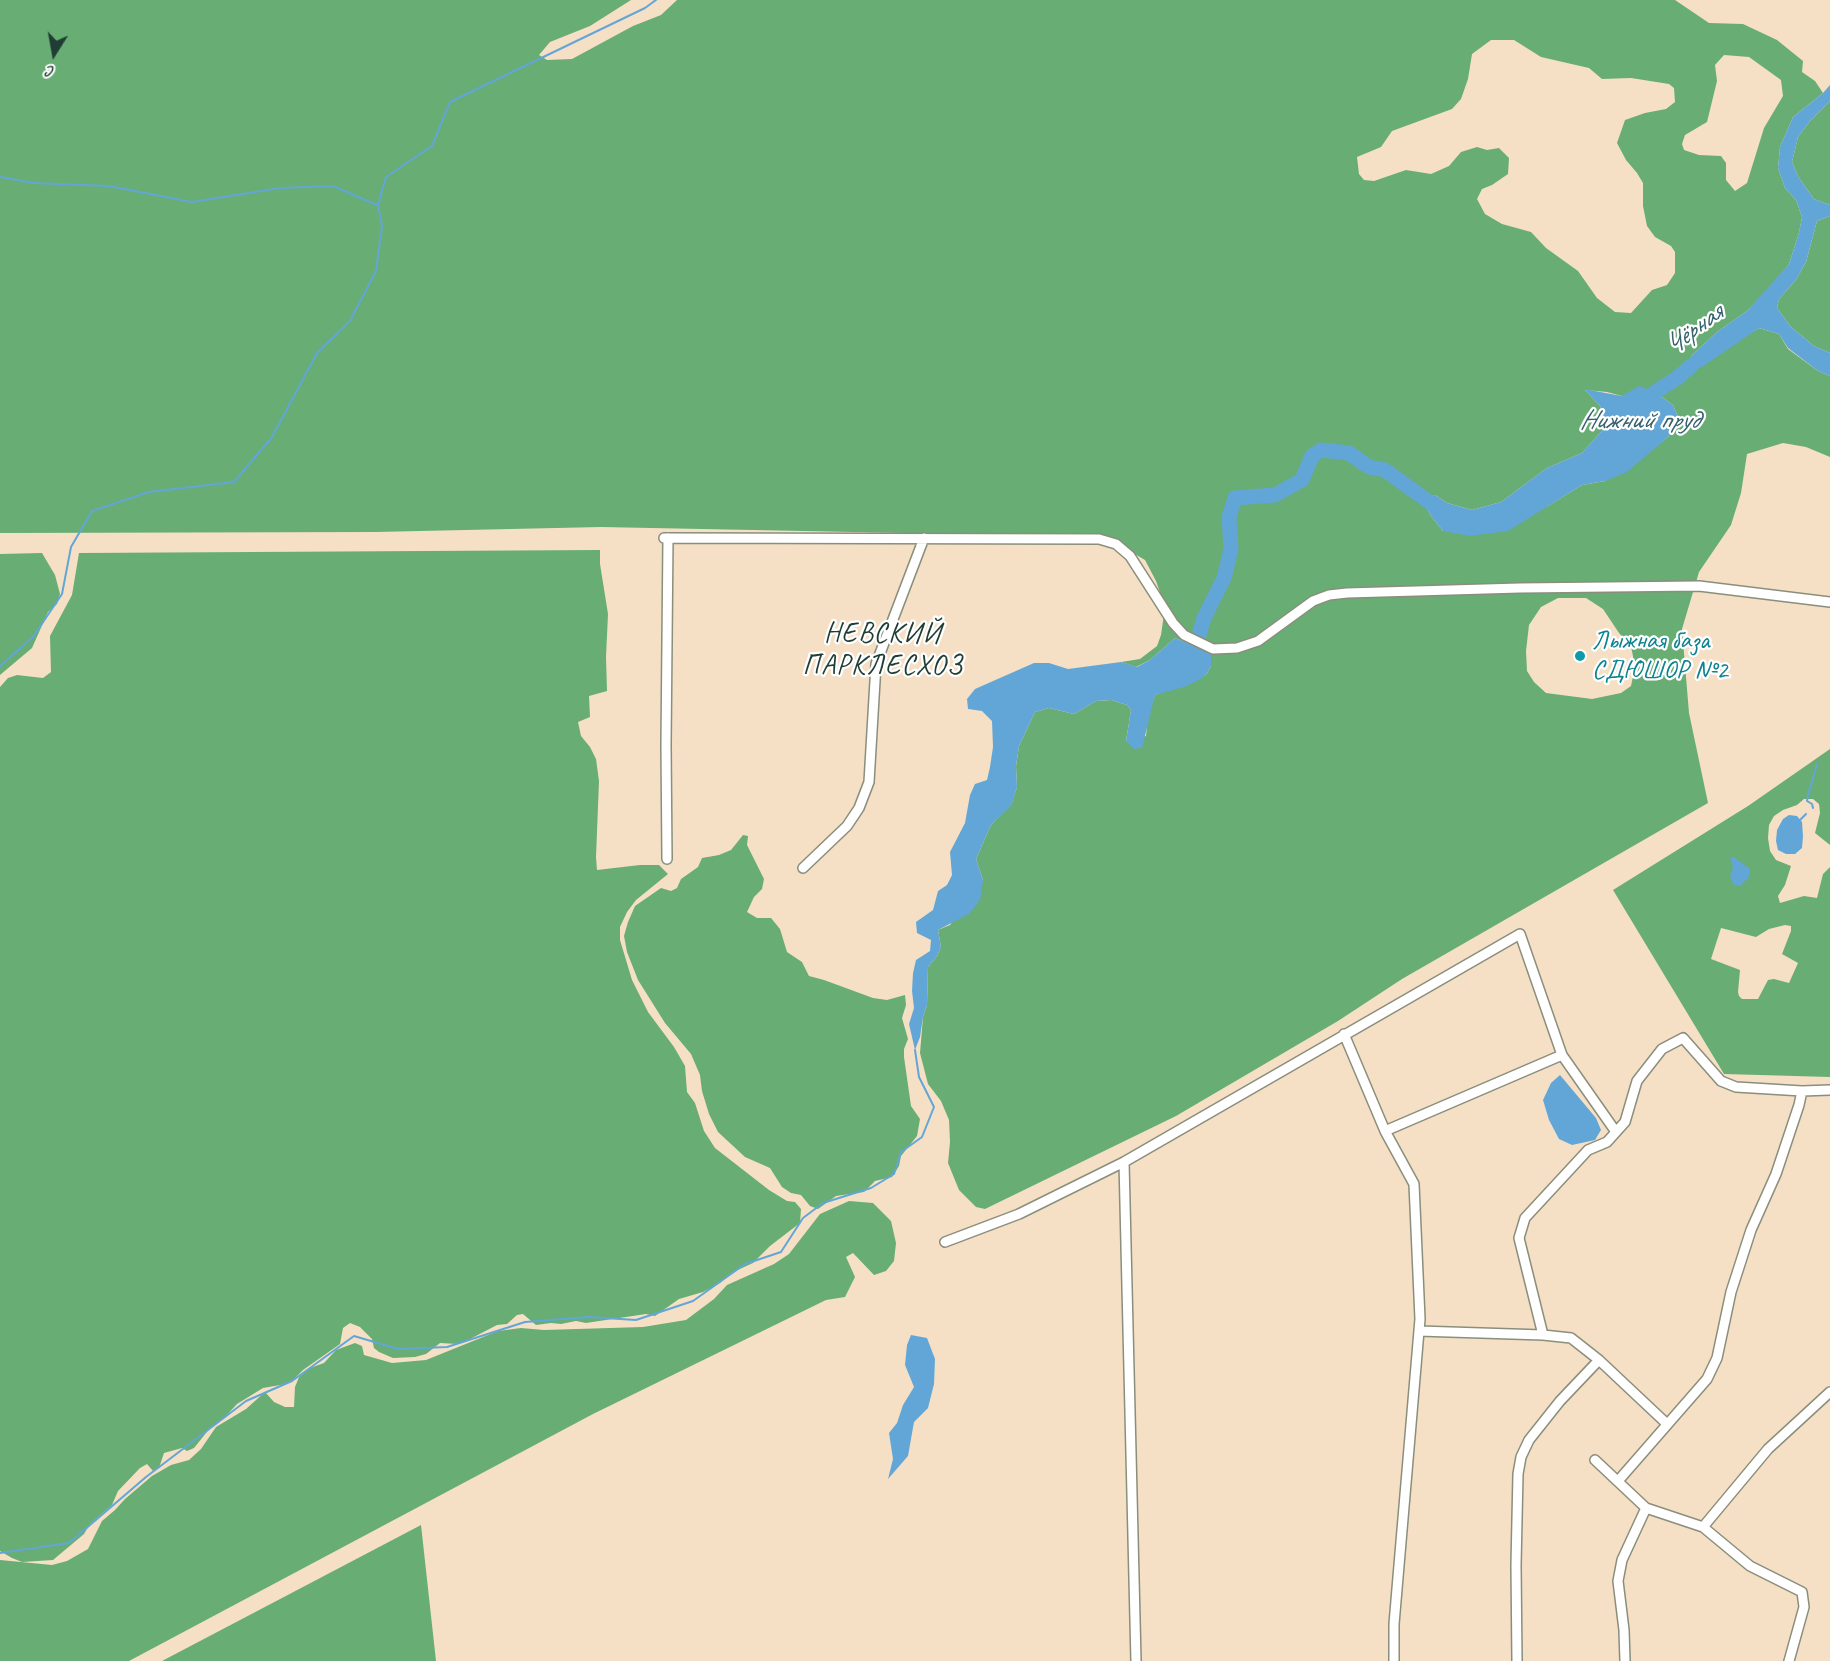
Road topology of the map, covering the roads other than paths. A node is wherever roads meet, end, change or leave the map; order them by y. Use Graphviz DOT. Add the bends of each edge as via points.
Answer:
graph roads {
  1 [pos="924,538"];
  2 [pos="1830,602"];
  3 [pos="667,859"];
  4 [pos="803,868"];
  5 [pos="1344,1034"];
  6 [pos="1562,1054"];
  7 [pos="1830,1090"];
  8 [pos="1802,1091"];
  9 [pos="1385,1131"];
  10 [pos="1616,1132"];
  11 [pos="1124,1161"];
  12 [pos="945,1242"];
  13 [pos="1419,1331"];
  14 [pos="1542,1335"];
  15 [pos="1599,1360"];
  16 [pos="1830,1392"];
  17 [pos="1666,1424"];
  18 [pos="1595,1460"];
  19 [pos="1618,1481"];
  20 [pos="1646,1508"];
  21 [pos="1703,1527"];
  22 [pos="1136,1661"];
  23 [pos="1394,1661"];
  24 [pos="1517,1661"];
  25 [pos="1625,1661"];
  26 [pos="1789,1661"];
  1 -- 2 [label="street" via="1099,539 1116,544 1130,556 1184,635 1213,649 1237,648 1258,641 1313,601 1347,593 1699,586"];
  1 -- 3 [label="street" via="666,538"];
  1 -- 4 [label="street" via="876,664 868,782 859,808 847,826"];
  5 -- 6 [label="street" via="1520,934"];
  5 -- 9 [label="street"];
  5 -- 11 [label="street"];
  6 -- 9 [label="street"];
  6 -- 10 [label="street"];
  7 -- 8 [label="street"];
  8 -- 10 [label="street" via="1736,1088 1721,1081 1683,1038 1662,1049 1637,1081 1625,1122"];
  8 -- 17 [label="street" via="1776,1174 1751,1230 1731,1292 1717,1358 1707,1379"];
  9 -- 13 [label="street" via="1414,1184"];
  10 -- 14 [label="street" via="1607,1142 1587,1150 1526,1218 1520,1238"];
  11 -- 12 [label="street" via="1019,1214"];
  11 -- 22 [label="street"];
  13 -- 14 [label="street"];
  13 -- 23 [label="street"];
  14 -- 15 [label="street" via="1571,1338"];
  15 -- 17 [label="street"];
  15 -- 24 [label="street" via="1560,1401 1529,1440 1521,1457"];
  16 -- 21 [label="street" via="1768,1449"];
  17 -- 19 [label="street"];
  18 -- 19 [label="street"];
  19 -- 20 [label="street"];
  20 -- 21 [label="street"];
  20 -- 25 [label="street" via="1622,1560 1618,1581"];
  21 -- 26 [label="street" via="1750,1566 1802,1592 1804,1607"];
}
